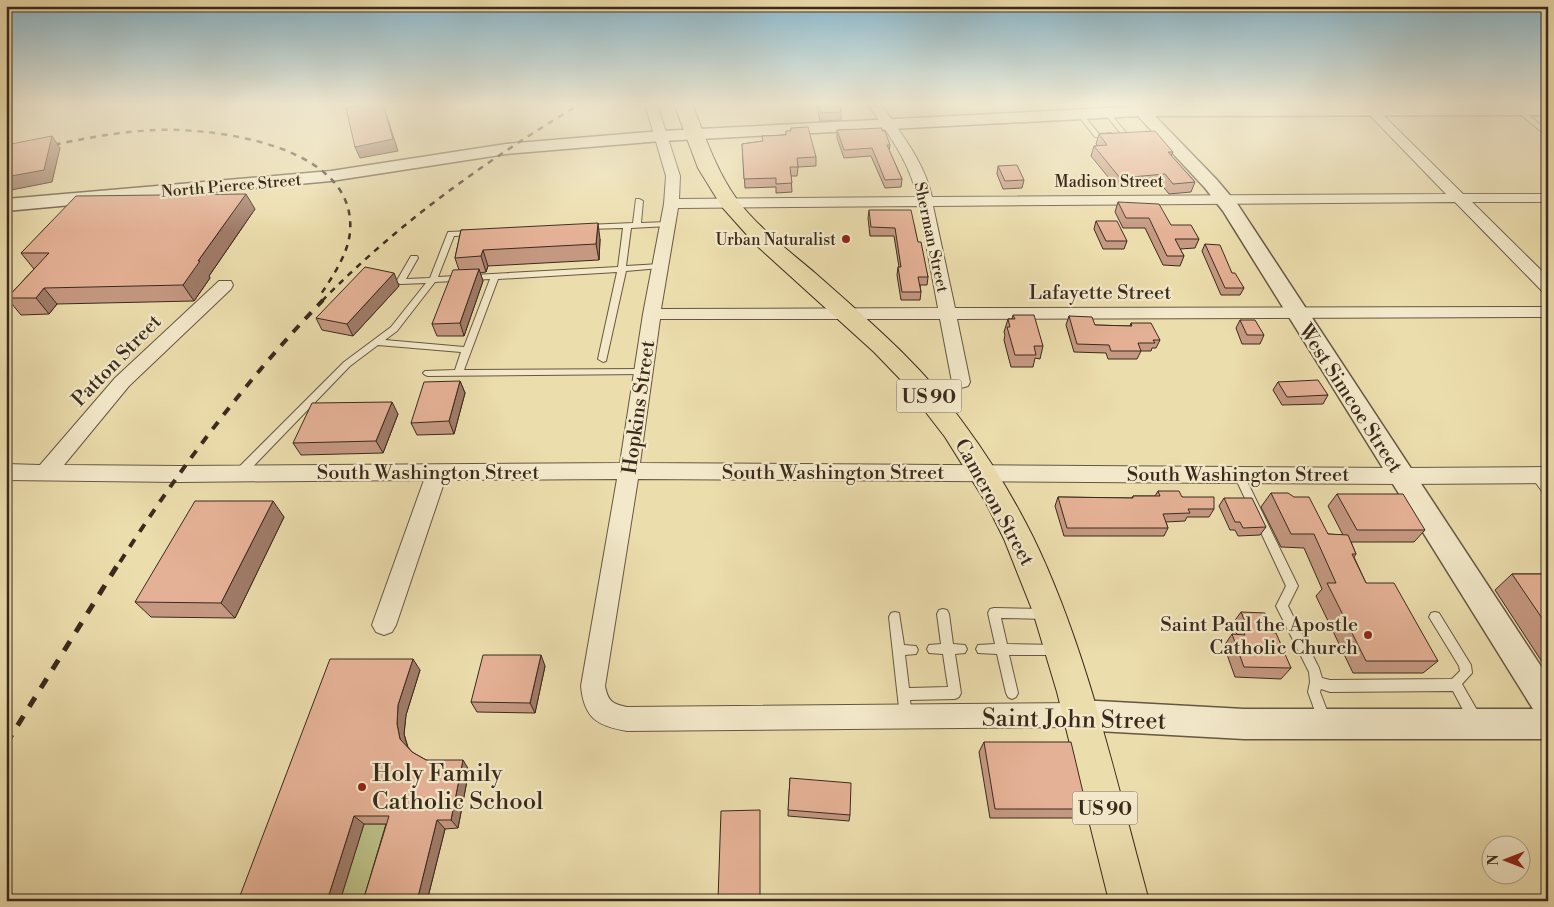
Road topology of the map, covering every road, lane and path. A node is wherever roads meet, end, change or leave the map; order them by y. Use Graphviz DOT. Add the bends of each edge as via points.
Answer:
graph roads {
  1 [pos="538,146"];
  2 [pos="664,146"];
  3 [pos="699,146"];
  4 [pos="902,146"];
  5 [pos="1172,146"];
  6 [pos="1407,146"];
  7 [pos="1222,198"];
  8 [pos="1458,198"];
  9 [pos="1548,198"];
  10 [pos="926,200"];
  11 [pos="639,201"];
  12 [pos="729,203"];
  13 [pos="671,204"];
  14 [pos="6,205"];
  15 [pos="668,224"];
  16 [pos="637,225"];
  17 [pos="627,226"];
  18 [pos="579,228"];
  19 [pos="480,232"];
  20 [pos="414,258"];
  21 [pos="660,266"];
  22 [pos="622,269"];
  23 [pos="495,276"];
  24 [pos="434,280"];
  25 [pos="225,285"];
  26 [pos="1548,287"];
  27 [pos="1296,312"];
  28 [pos="1548,312"];
  29 [pos="652,314"];
  30 [pos="848,314"];
  31 [pos="948,314"];
  32 [pos="377,342"];
  33 [pos="467,350"];
  34 [pos="603,359"];
  35 [pos="643,372"];
  36 [pos="428,373"];
  37 [pos="458,373"];
  38 [pos="961,382"];
  39 [pos="6,472"];
  40 [pos="46,472"];
  41 [pos="437,472"];
  42 [pos="629,472"];
  43 [pos="981,472"];
  44 [pos="239,474"];
  45 [pos="1239,474"];
  46 [pos="1541,475"];
  47 [pos="1401,476"];
  48 [pos="1548,492"];
  49 [pos="943,614"];
  50 [pos="1050,614"];
  51 [pos="1435,616"];
  52 [pos="895,617"];
  53 [pos="384,625"];
  54 [pos="933,649"];
  55 [pos="955,649"];
  56 [pos="982,649"];
  57 [pos="1002,649"];
  58 [pos="1061,651"];
  59 [pos="1316,682"];
  60 [pos="1456,685"];
  61 [pos="1012,693"];
  62 [pos="904,705"];
  63 [pos="1548,706"];
  64 [pos="601,711"];
  65 [pos="1079,715"];
  66 [pos="1326,724"];
  67 [pos="1478,724"];
  68 [pos="1548,724"];
  69 [pos="1130,901"];
  1 -- 14 [label="street, North Pierce Street" via="330,176"];
  2 -- 13 [label="street, Hopkins Street" via="673,176"];
  3 -- 12 [label="main road, Cameron Street / US 90"];
  4 -- 10 [label="street, Sherman Street" via="915,165"];
  5 -- 7 [label="street, West Simcoe Street"];
  6 -- 8 [label="street"];
  7 -- 8 [label="street, Madison Street"];
  7 -- 10 [label="street, Madison Street"];
  7 -- 27 [label="street, West Simcoe Street"];
  8 -- 9 [label="street, Madison Street"];
  8 -- 26 [label="street"];
  10 -- 12 [label="street, Madison Street"];
  10 -- 31 [label="street, Sherman Street"];
  11 -- 16 [label="lane"];
  12 -- 13 [label="street, Madison Street"];
  12 -- 30 [label="main road, Cameron Street / US 90" via="764,240"];
  13 -- 15 [label="street, Hopkins Street"];
  15 -- 16 [label="lane"];
  15 -- 21 [label="street, Hopkins Street"];
  16 -- 17 [label="lane"];
  17 -- 18 [label="lane"];
  17 -- 22 [label="lane"];
  19 -- 24 [label="lane" via="450,234"];
  20 -- 24 [label="lane" via="400,282"];
  21 -- 22 [label="lane"];
  21 -- 29 [label="street, Hopkins Street"];
  22 -- 23 [label="lane"];
  22 -- 34 [label="lane"];
  23 -- 24 [label="lane"];
  23 -- 33 [label="lane"];
  24 -- 32 [label="lane" via="394,329"];
  25 -- 40 [label="street, Patton Street" via="122,382"];
  27 -- 28 [label="street, Lafayette Street"];
  27 -- 31 [label="street, Lafayette Street"];
  27 -- 47 [label="street, West Simcoe Street"];
  29 -- 30 [label="street, Lafayette Street"];
  29 -- 35 [label="street, Hopkins Street"];
  30 -- 31 [label="street, Lafayette Street"];
  30 -- 43 [label="main road, Cameron Street / US 90" via="928,395"];
  31 -- 38 [label="street, Sherman Street"];
  32 -- 33 [label="lane"];
  32 -- 44 [label="lane" via="347,364"];
  33 -- 37 [label="lane"];
  35 -- 37 [label="lane"];
  35 -- 42 [label="street, Hopkins Street"];
  36 -- 37 [label="lane"];
  39 -- 40 [label="street, South Washington Street"];
  40 -- 44 [label="street, South Washington Street"];
  41 -- 42 [label="street, South Washington Street"];
  41 -- 44 [label="street, South Washington Street"];
  41 -- 53 [label="street"];
  42 -- 43 [label="street, South Washington Street"];
  42 -- 64 [label="street, Hopkins Street" via="593,686 594,700"];
  43 -- 45 [label="street, South Washington Street"];
  43 -- 50 [label="main road, Cameron Street / US 90" via="1019,538"];
  45 -- 47 [label="street, South Washington Street"];
  45 -- 59 [label="lane" via="1292,586 1282,606 1315,672"];
  46 -- 47 [label="street, South Washington Street"];
  46 -- 48 [label="lane"];
  47 -- 63 [label="street, West Simcoe Street"];
  49 -- 55 [label="lane"];
  50 -- 57 [label="lane" via="994,613"];
  50 -- 58 [label="main road, Cameron Street / US 90"];
  51 -- 60 [label="lane" via="1465,665 1466,673"];
  52 -- 62 [label="lane" via="905,650"];
  54 -- 55 [label="lane"];
  55 -- 62 [label="lane" via="955,693"];
  56 -- 57 [label="lane"];
  57 -- 58 [label="lane"];
  57 -- 61 [label="lane"];
  58 -- 65 [label="main road, Cameron Street / US 90"];
  59 -- 60 [label="lane" via="1330,686"];
  59 -- 66 [label="lane" via="1314,692"];
  60 -- 67 [label="lane"];
  62 -- 64 [label="street, Saint John Street" via="627,719"];
  62 -- 65 [label="street, Saint John Street"];
  65 -- 66 [label="street, Saint John Street" via="1244,724"];
  65 -- 69 [label="main road, Cameron Street / US 90"];
  66 -- 67 [label="street, Saint John Street"];
  67 -- 68 [label="street, Saint John Street"];
}
